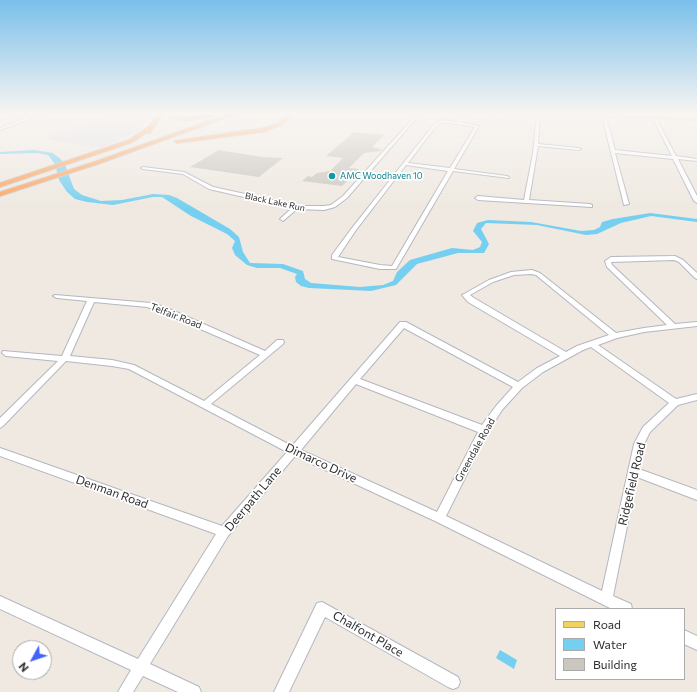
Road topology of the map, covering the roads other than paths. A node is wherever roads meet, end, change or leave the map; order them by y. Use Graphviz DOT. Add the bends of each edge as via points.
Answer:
graph roads {
  1 [pos="121,145"];
  2 [pos="123,145"];
  3 [pos="131,145"];
  4 [pos="147,145"];
  5 [pos="156,145"];
  6 [pos="160,145"];
  7 [pos="392,145"];
  8 [pos="421,145"];
  9 [pos="466,145"];
  10 [pos="536,145"];
  11 [pos="539,145"];
  12 [pos="612,145"];
  13 [pos="668,145"];
  14 [pos="579,149"];
  15 [pos="613,151"];
  16 [pos="674,157"];
  17 [pos="86,160"];
  18 [pos="697,160"];
  19 [pos="96,163"];
  20 [pos="406,164"];
  21 [pos="143,168"];
  22 [pos="68,169"];
  23 [pos="452,170"];
  24 [pos="55,173"];
  25 [pos="506,177"];
  26 [pos="0,186"];
  27 [pos="0,195"];
  28 [pos="478,198"];
  29 [pos="526,201"];
  30 [pos="697,201"];
  31 [pos="626,204"];
  32 [pos="590,206"];
  33 [pos="296,207"];
  34 [pos="283,219"];
  35 [pos="697,277"];
  36 [pos="57,296"];
  37 [pos="91,300"];
  38 [pos="697,324"];
  39 [pos="673,327"];
  40 [pos="614,336"];
  41 [pos="280,342"];
  42 [pos="592,344"];
  43 [pos="6,353"];
  44 [pos="265,354"];
  45 [pos="565,355"];
  46 [pos="65,358"];
  47 [pos="354,380"];
  48 [pos="519,386"];
  49 [pos="697,397"];
  50 [pos="675,403"];
  51 [pos="206,404"];
  52 [pos="0,424"];
  53 [pos="484,430"];
  54 [pos="294,451"];
  55 [pos="0,452"];
  56 [pos="634,471"];
  57 [pos="697,495"];
  58 [pos="439,518"];
  59 [pos="224,532"];
  60 [pos="606,599"];
  61 [pos="0,602"];
  62 [pos="624,608"];
  63 [pos="685,638"];
  64 [pos="697,644"];
  65 [pos="140,668"];
  66 [pos="453,682"];
  67 [pos="126,692"];
  68 [pos="194,692"];
  69 [pos="281,692"];
  1 -- 22 [label="highway"];
  2 -- 17 [label="highway"];
  3 -- 17 [label="highway"];
  4 -- 19 [label="highway"];
  5 -- 19 [label="highway"];
  6 -- 22 [label="highway"];
  7 -- 33 [label="street, Black Lake Run" via="340,202 324,208"];
  8 -- 20 [label="street"];
  9 -- 23 [label="street"];
  10 -- 29 [label="street"];
  11 -- 14 [label="street"];
  12 -- 15 [label="street"];
  13 -- 16 [label="street"];
  15 -- 16 [label="street"];
  15 -- 31 [label="street"];
  16 -- 18 [label="street"];
  16 -- 30 [label="street"];
  17 -- 22 [label="highway"];
  19 -- 22 [label="highway"];
  20 -- 23 [label="street"];
  20 -- 23 [label="street" via="333,258 394,268"];
  21 -- 33 [label="street, Black Lake Run" via="184,173 211,188"];
  22 -- 24 [label="highway"];
  22 -- 24 [label="highway"];
  23 -- 25 [label="street"];
  24 -- 26 [label="highway"];
  24 -- 27 [label="highway"];
  28 -- 29 [label="street"];
  29 -- 32 [label="street"];
  33 -- 34 [label="street"];
  35 -- 39 [label="street" via="683,263 666,256 610,259 607,264"];
  36 -- 37 [label="street, Telfair Road"];
  37 -- 44 [label="street, Telfair Road" via="148,305 162,309"];
  37 -- 46 [label="street"];
  38 -- 39 [label="street, Greendale Road"];
  39 -- 40 [label="street, Greendale Road"];
  40 -- 42 [label="street, Greendale Road"];
  40 -- 45 [label="street" via="538,274 532,272 513,273 491,281 466,295"];
  41 -- 44 [label="street"];
  42 -- 45 [label="street, Greendale Road"];
  42 -- 50 [label="street"];
  43 -- 46 [label="street, Dimarco Drive"];
  44 -- 51 [label="street"];
  45 -- 48 [label="street, Greendale Road"];
  46 -- 51 [label="street, Dimarco Drive" via="131,367"];
  46 -- 52 [label="street"];
  47 -- 48 [label="street, Deerpath Lane" via="403,324"];
  47 -- 53 [label="street"];
  47 -- 54 [label="street, Deerpath Lane"];
  48 -- 53 [label="street, Greendale Road"];
  49 -- 50 [label="street, Ridgefield Road"];
  50 -- 56 [label="street, Ridgefield Road" via="646,430 639,444"];
  51 -- 54 [label="street, Dimarco Drive"];
  53 -- 58 [label="street, Greendale Road"];
  54 -- 58 [label="street, Dimarco Drive"];
  54 -- 59 [label="street, Deerpath Lane"];
  55 -- 59 [label="street, Denman Road"];
  56 -- 57 [label="street"];
  56 -- 60 [label="street, Ridgefield Road"];
  58 -- 60 [label="street, Dimarco Drive"];
  59 -- 65 [label="street, Deerpath Lane"];
  60 -- 62 [label="street, Dimarco Drive"];
  61 -- 65 [label="street"];
  63 -- 64 [label="street"];
  65 -- 67 [label="street, Deerpath Lane"];
  65 -- 68 [label="street"];
  66 -- 69 [label="street, Chalfont Place" via="322,608"];
}
